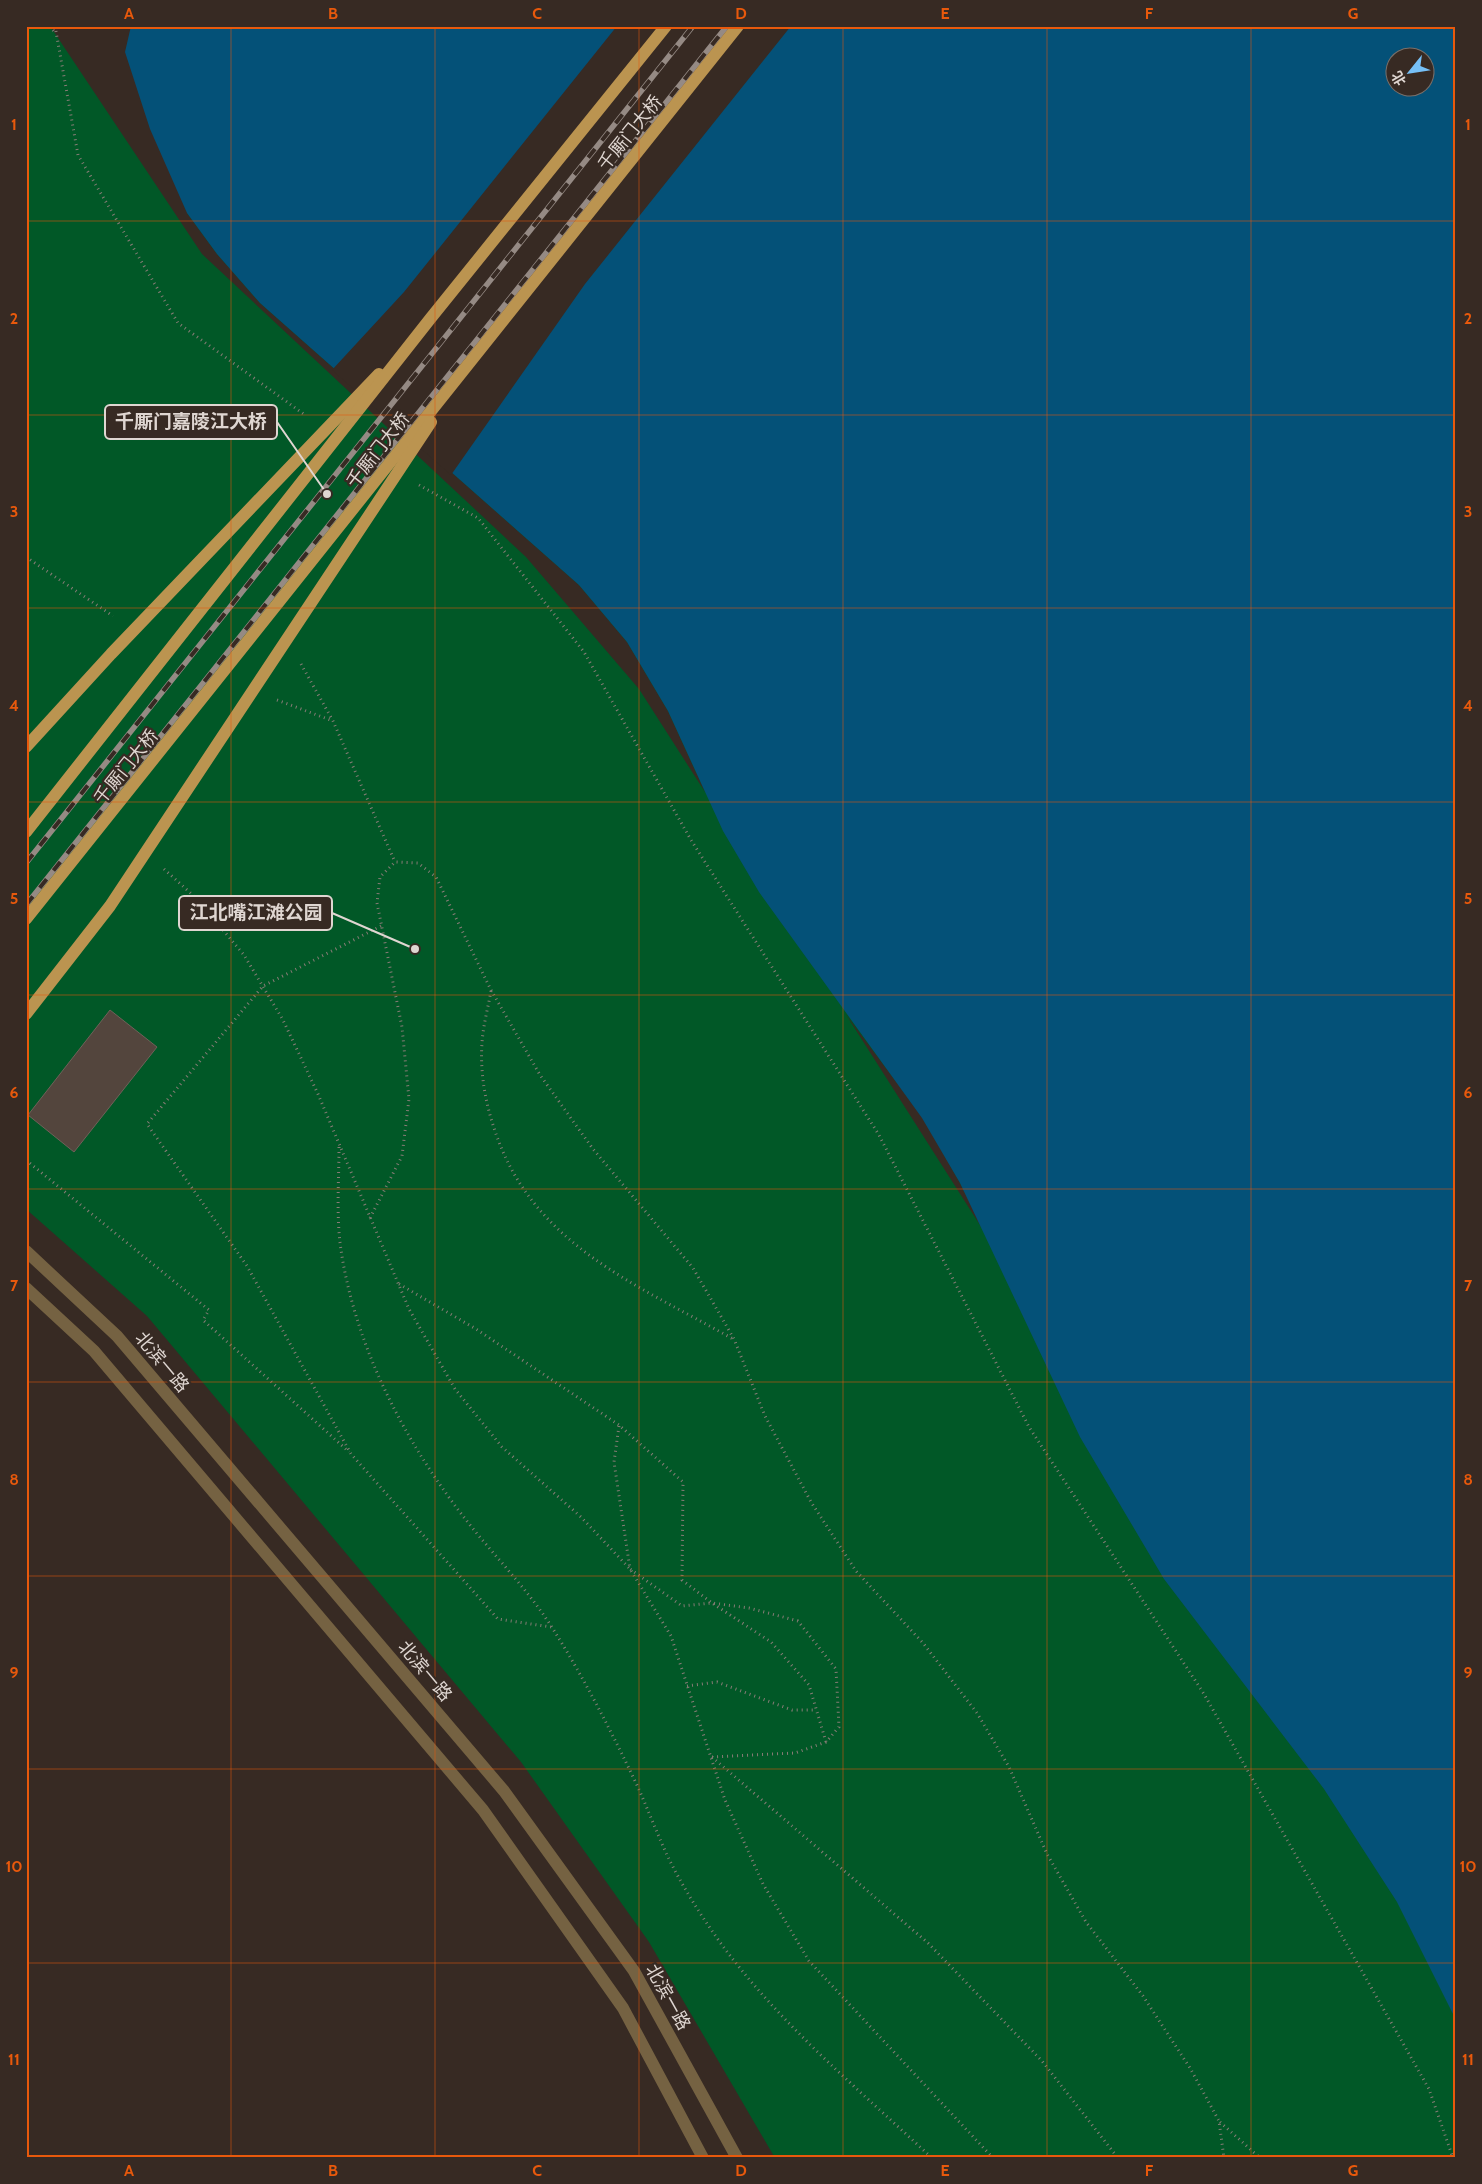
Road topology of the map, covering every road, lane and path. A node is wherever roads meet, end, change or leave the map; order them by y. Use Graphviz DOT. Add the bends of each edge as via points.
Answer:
graph roads {
  1 [pos="50,26"];
  2 [pos="55,26"];
  3 [pos="666,26"];
  4 [pos="738,26"];
  5 [pos="56,35"];
  6 [pos="430,319"];
  7 [pos="477,354"];
  8 [pos="312,420"];
  9 [pos="411,481"];
  10 [pos="300,662"];
  11 [pos="26,747"];
  12 [pos="26,832"];
  13 [pos="395,862"];
  14 [pos="162,867"];
  15 [pos="26,919"];
  16 [pos="381,926"];
  17 [pos="263,986"];
  18 [pos="492,990"];
  19 [pos="26,1014"];
  20 [pos="339,1144"];
  21 [pos="26,1160"];
  22 [pos="370,1218"];
  23 [pos="26,1251"];
  24 [pos="398,1284"];
  25 [pos="26,1288"];
  26 [pos="734,1339"];
  27 [pos="619,1425"];
  28 [pos="351,1454"];
  29 [pos="630,1569"];
  30 [pos="712,1603"];
  31 [pos="552,1628"];
  32 [pos="687,1686"];
  33 [pos="816,1710"];
  34 [pos="826,1742"];
  35 [pos="712,1757"];
  36 [pos="1219,2121"];
  37 [pos="704,2158"];
  38 [pos="737,2158"];
  39 [pos="932,2158"];
  40 [pos="993,2158"];
  41 [pos="1118,2158"];
  42 [pos="1224,2158"];
  43 [pos="1260,2158"];
  44 [pos="1453,2158"];
  1 -- 5 [label="path"];
  2 -- 5 [label="path"];
  3 -- 6 [label="main road, bridge"];
  4 -- 7 [label="main road, 千厮门大桥, bridge"];
  5 -- 8 [label="path" via="78,155 178,323"];
  6 -- 11 [label="main road, bridge"];
  6 -- 12 [label="main road, bridge"];
  7 -- 15 [label="main road, 千厮门大桥, bridge"];
  7 -- 19 [label="main road, bridge" via="110,906"];
  9 -- 44 [label="path" via="478,518 584,652 691,840 879,1136 1029,1427 1204,1694 1429,2089"];
  10 -- 13 [label="path" via="333,721"];
  13 -- 16 [label="path" via="380,877 376,902"];
  13 -- 18 [label="path" via="418,863 436,877"];
  14 -- 17 [label="path" via="196,898 244,955"];
  16 -- 17 [label="path"];
  16 -- 22 [label="path" via="402,1026 409,1099 402,1156"];
  17 -- 20 [label="path" via="284,1020"];
  17 -- 28 [label="path" via="147,1124 247,1266"];
  18 -- 26 [label="path" via="540,1075 593,1149 693,1268"];
  18 -- 26 [label="path" via="482,1043 484,1098 502,1153 527,1196 561,1234 598,1262"];
  20 -- 22 [label="path"];
  20 -- 31 [label="path" via="341,1248 358,1324 387,1392 420,1457"];
  21 -- 28 [label="path" via="209,1310 203,1320"];
  22 -- 24 [label="path"];
  23 -- 38 [label="street, 北滨一路" via="117,1336 504,1791 634,1971"];
  24 -- 27 [label="path" via="476,1329"];
  24 -- 29 [label="path" via="455,1389 502,1446 581,1517"];
  25 -- 37 [label="street" via="94,1351 483,1810 623,2008"];
  26 -- 36 [label="path" via="765,1416 811,1502 856,1571 923,1643 977,1713 1009,1767 1047,1854 1086,1922 1143,1996 1190,2068"];
  27 -- 29 [label="path" via="614,1462"];
  27 -- 30 [label="path" via="683,1482 682,1580"];
  28 -- 31 [label="path" via="498,1618"];
  29 -- 30 [label="path" via="682,1606"];
  29 -- 32 [label="path" via="671,1636"];
  30 -- 33 [label="path" via="771,1642 809,1685"];
  30 -- 34 [label="path" via="749,1608 798,1621 836,1669 839,1727"];
  31 -- 39 [label="path" via="602,1715 669,1858 711,1929 759,1989 814,2049"];
  32 -- 33 [label="path" via="717,1682 792,1710"];
  32 -- 35 [label="path"];
  33 -- 34 [label="path"];
  34 -- 35 [label="path" via="795,1753"];
  35 -- 40 [label="path" via="725,1800 763,1884 810,1961"];
  35 -- 41 [label="path" via="928,1943 1042,2061"];
  36 -- 42 [label="path"];
  36 -- 43 [label="path"];
}
